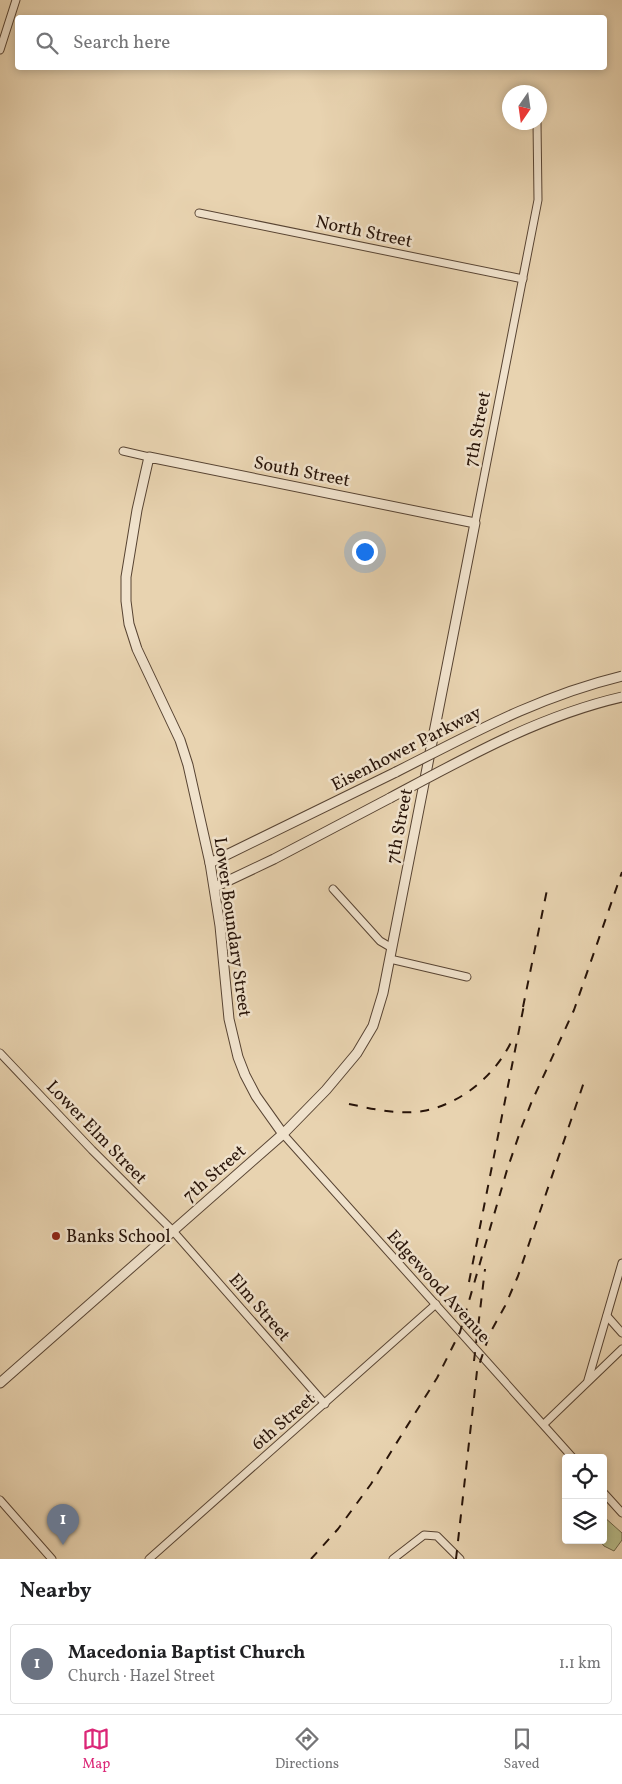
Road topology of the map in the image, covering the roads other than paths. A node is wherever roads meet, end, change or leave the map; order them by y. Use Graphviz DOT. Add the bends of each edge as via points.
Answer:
graph roads {
  1 [pos="16,0"];
  2 [pos="0,50"];
  3 [pos="537,130"];
  4 [pos="199,213"];
  5 [pos="523,279"];
  6 [pos="123,452"];
  7 [pos="148,457"];
  8 [pos="475,523"];
  9 [pos="622,676"];
  10 [pos="622,697"];
  11 [pos="210,863"];
  12 [pos="214,887"];
  13 [pos="333,889"];
  14 [pos="392,948"];
  15 [pos="390,959"];
  16 [pos="467,977"];
  17 [pos="0,1053"];
  18 [pos="283,1134"];
  19 [pos="173,1231"];
  20 [pos="622,1263"];
  21 [pos="436,1304"];
  22 [pos="607,1316"];
  23 [pos="622,1333"];
  24 [pos="622,1349"];
  25 [pos="588,1380"];
  26 [pos="0,1383"];
  27 [pos="325,1404"];
  28 [pos="544,1424"];
  29 [pos="570,1454"];
  30 [pos="607,1496"];
  31 [pos="0,1500"];
  32 [pos="622,1513"];
  33 [pos="52,1559"];
  34 [pos="149,1559"];
  35 [pos="393,1559"];
  36 [pos="460,1559"];
  1 -- 2 [label="street"];
  3 -- 5 [label="street, 7th Street" via="538,200"];
  4 -- 5 [label="street, North Street"];
  5 -- 8 [label="street, 7th Street"];
  6 -- 7 [label="street, South Street"];
  7 -- 8 [label="street, South Street"];
  7 -- 11 [label="street, Lower Boundary Street" via="128,563 126,601 129,624 137,649 184,750"];
  8 -- 14 [label="street, 7th Street"];
  9 -- 11 [label="street, Eisenhower Parkway, bridge" via="564,692 518,710"];
  10 -- 12 [label="street, Eisenhower Parkway, bridge" via="576,709 518,732"];
  11 -- 12 [label="street, Lower Boundary Street"];
  12 -- 18 [label="street, Lower Boundary Street" via="232,1036 245,1075"];
  13 -- 14 [label="street" via="380,941"];
  14 -- 15 [label="street, 7th Street"];
  15 -- 16 [label="street"];
  15 -- 18 [label="street, 7th Street" via="378,1013 365,1042 341,1073"];
  17 -- 19 [label="street, Lower Elm Street"];
  18 -- 19 [label="street, 7th Street"];
  18 -- 21 [label="street, Edgewood Avenue"];
  19 -- 26 [label="street, 7th Street"];
  19 -- 27 [label="street, Elm Street"];
  20 -- 22 [label="street"];
  21 -- 27 [label="street, 6th Street"];
  21 -- 28 [label="street, Edgewood Avenue"];
  22 -- 23 [label="street"];
  22 -- 25 [label="street"];
  24 -- 25 [label="street"];
  25 -- 28 [label="street"];
  27 -- 34 [label="street, 6th Street"];
  28 -- 29 [label="street, Edgewood Avenue"];
  30 -- 32 [label="street"];
  31 -- 33 [label="street"];
  35 -- 36 [label="street" via="424,1535 437,1536"];
}
